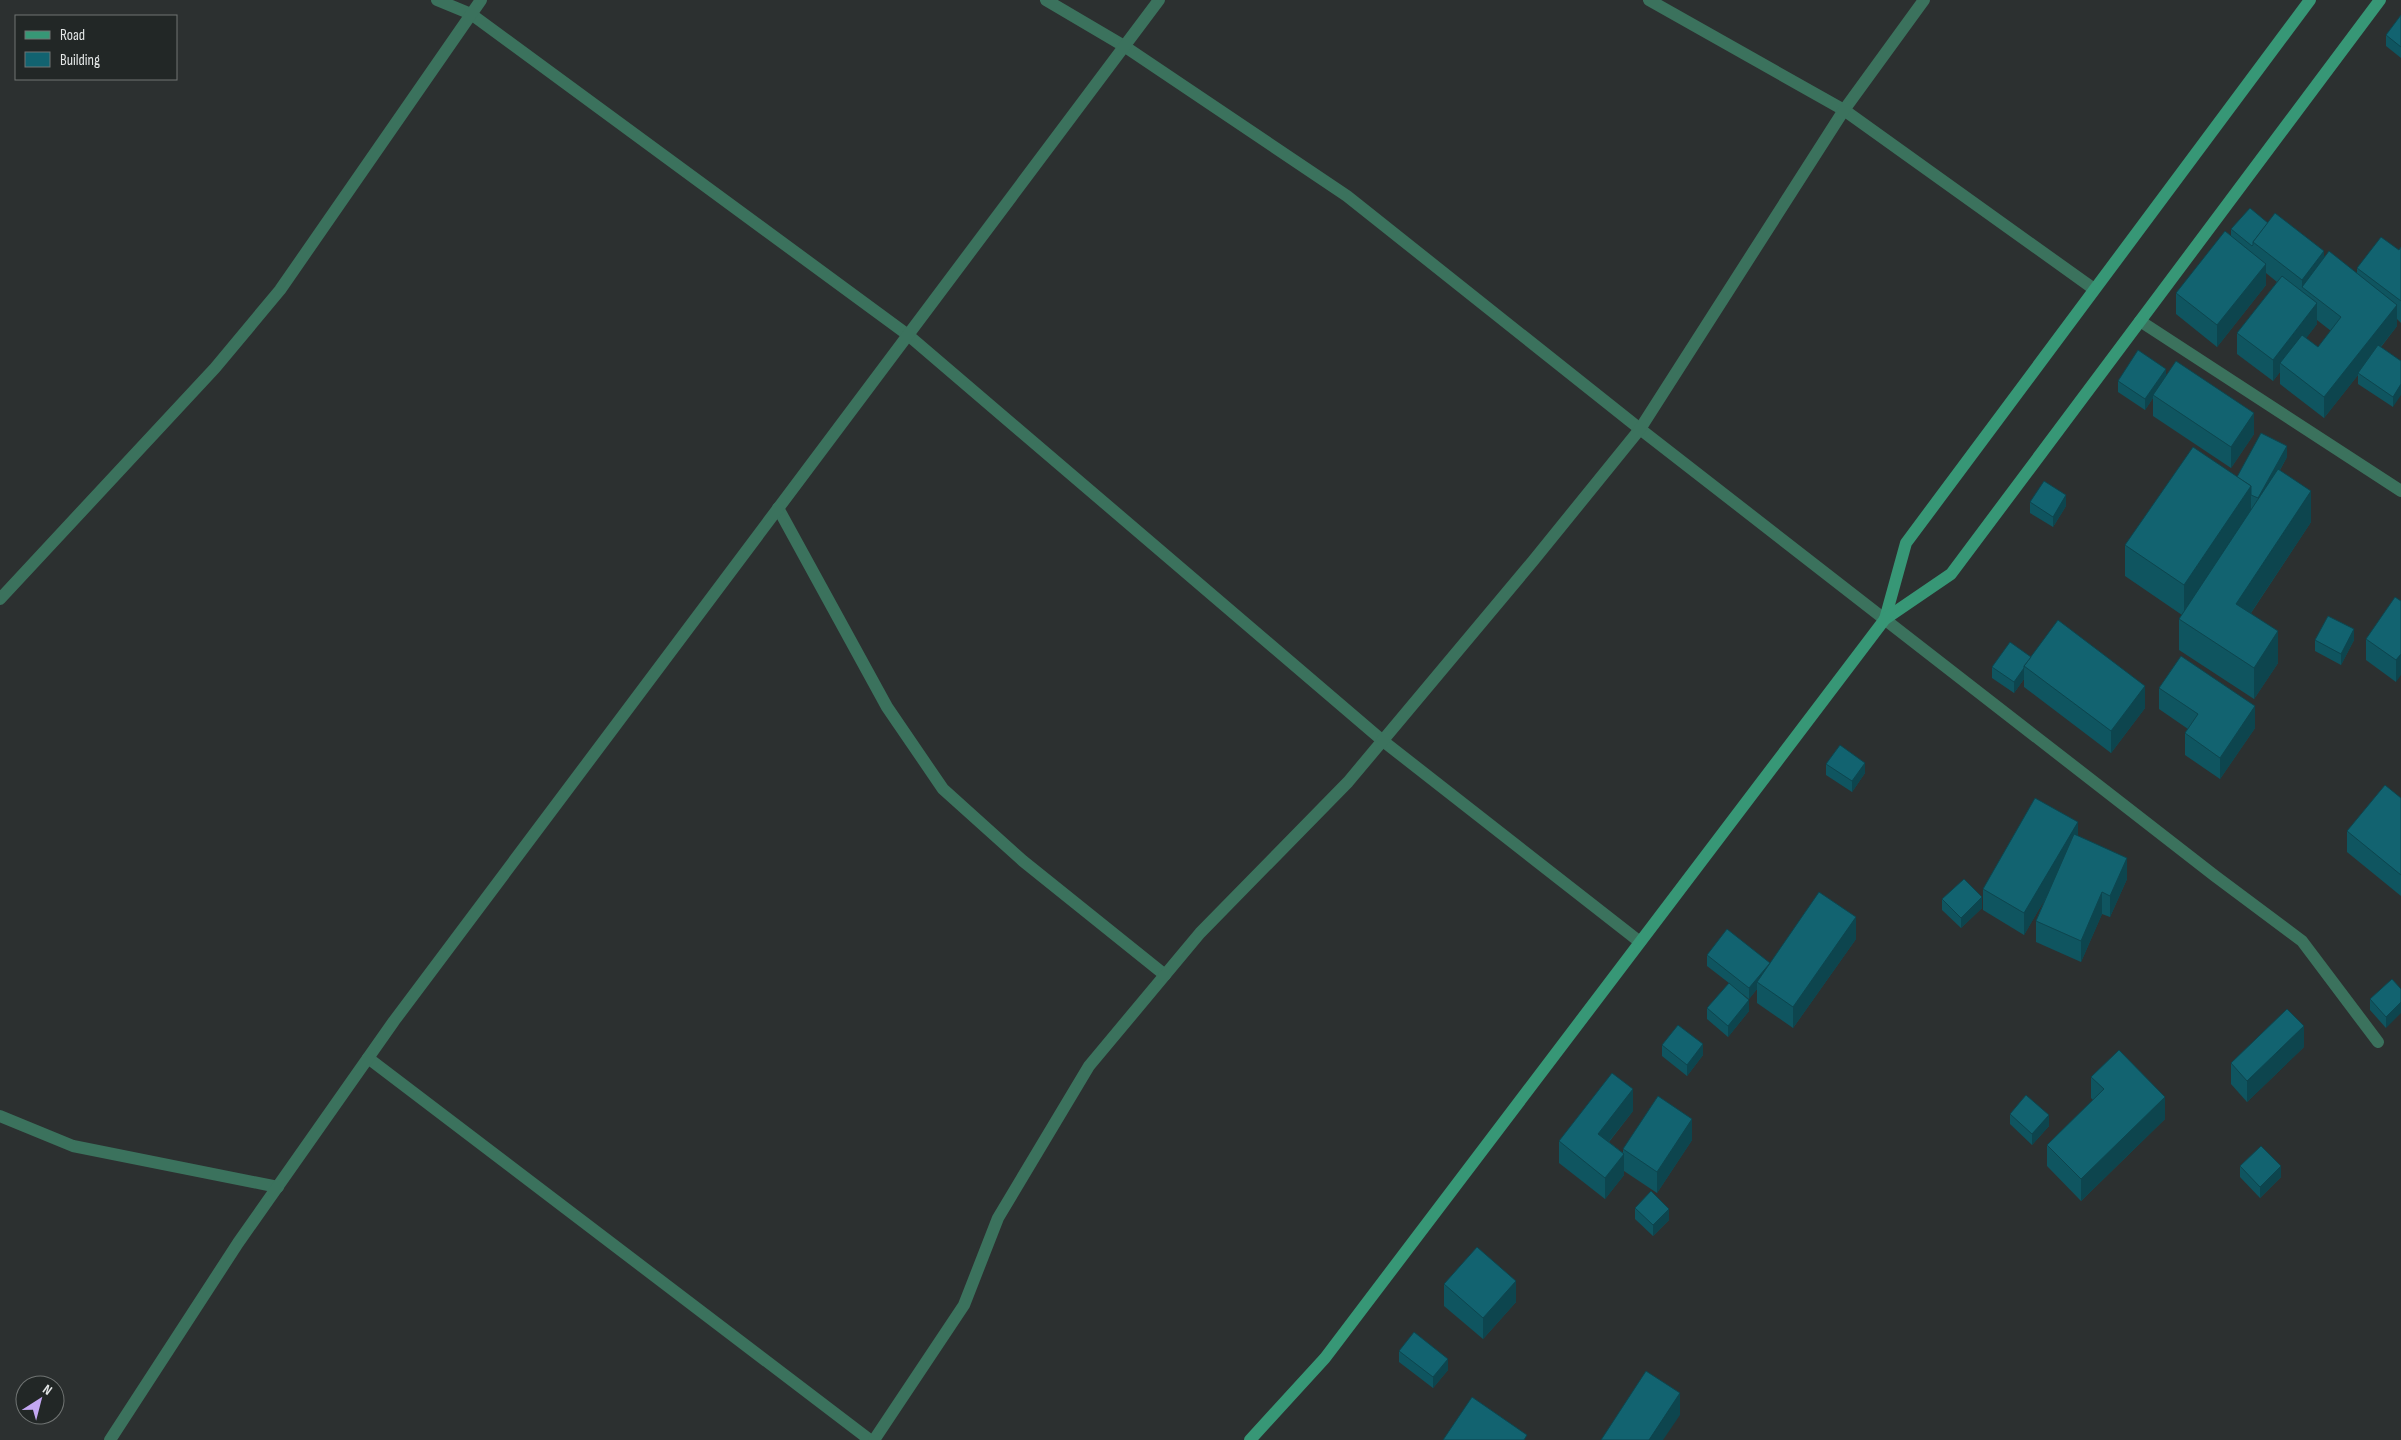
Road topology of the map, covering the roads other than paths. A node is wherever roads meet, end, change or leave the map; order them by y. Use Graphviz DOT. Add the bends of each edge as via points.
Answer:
graph roads {
  1 [pos="437,0"];
  2 [pos="481,0"];
  3 [pos="1046,0"];
  4 [pos="1158,0"];
  5 [pos="1649,0"];
  6 [pos="1924,0"];
  7 [pos="2310,0"];
  8 [pos="2380,0"];
  9 [pos="471,14"];
  10 [pos="1124,46"];
  11 [pos="1844,110"];
  12 [pos="2094,289"];
  13 [pos="2140,321"];
  14 [pos="908,335"];
  15 [pos="1640,429"];
  16 [pos="2401,490"];
  17 [pos="778,508"];
  18 [pos="0,599"];
  19 [pos="1885,619"];
  20 [pos="1383,740"];
  21 [pos="1640,942"];
  22 [pos="1165,975"];
  23 [pos="2378,1042"];
  24 [pos="368,1058"];
  25 [pos="0,1116"];
  26 [pos="278,1187"];
  27 [pos="110,1440"];
  28 [pos="870,1440"];
  29 [pos="874,1440"];
  30 [pos="1250,1440"];
  1 -- 9 [label="street"];
  2 -- 9 [label="street"];
  3 -- 10 [label="street"];
  4 -- 10 [label="street"];
  5 -- 11 [label="street"];
  6 -- 11 [label="street"];
  7 -- 12 [label="main road"];
  8 -- 13 [label="main road"];
  9 -- 14 [label="street"];
  9 -- 18 [label="street" via="280,290 215,368"];
  10 -- 14 [label="street"];
  10 -- 15 [label="street" via="1347,196"];
  11 -- 12 [label="street"];
  11 -- 15 [label="street"];
  12 -- 19 [label="main road" via="1906,542"];
  13 -- 16 [label="street"];
  13 -- 19 [label="main road" via="1951,574"];
  14 -- 17 [label="street"];
  14 -- 20 [label="street"];
  15 -- 19 [label="street"];
  15 -- 20 [label="street"];
  17 -- 22 [label="street" via="888,707 942,789 1023,860"];
  17 -- 24 [label="street"];
  19 -- 21 [label="main road"];
  19 -- 23 [label="street" via="2302,941"];
  20 -- 21 [label="street"];
  20 -- 22 [label="street" via="1348,782 1200,933"];
  21 -- 30 [label="main road" via="1325,1358"];
  22 -- 29 [label="street" via="1088,1066 998,1218 964,1305"];
  24 -- 26 [label="street"];
  24 -- 28 [label="street"];
  25 -- 26 [label="street" via="73,1146"];
  26 -- 27 [label="street"];
}
